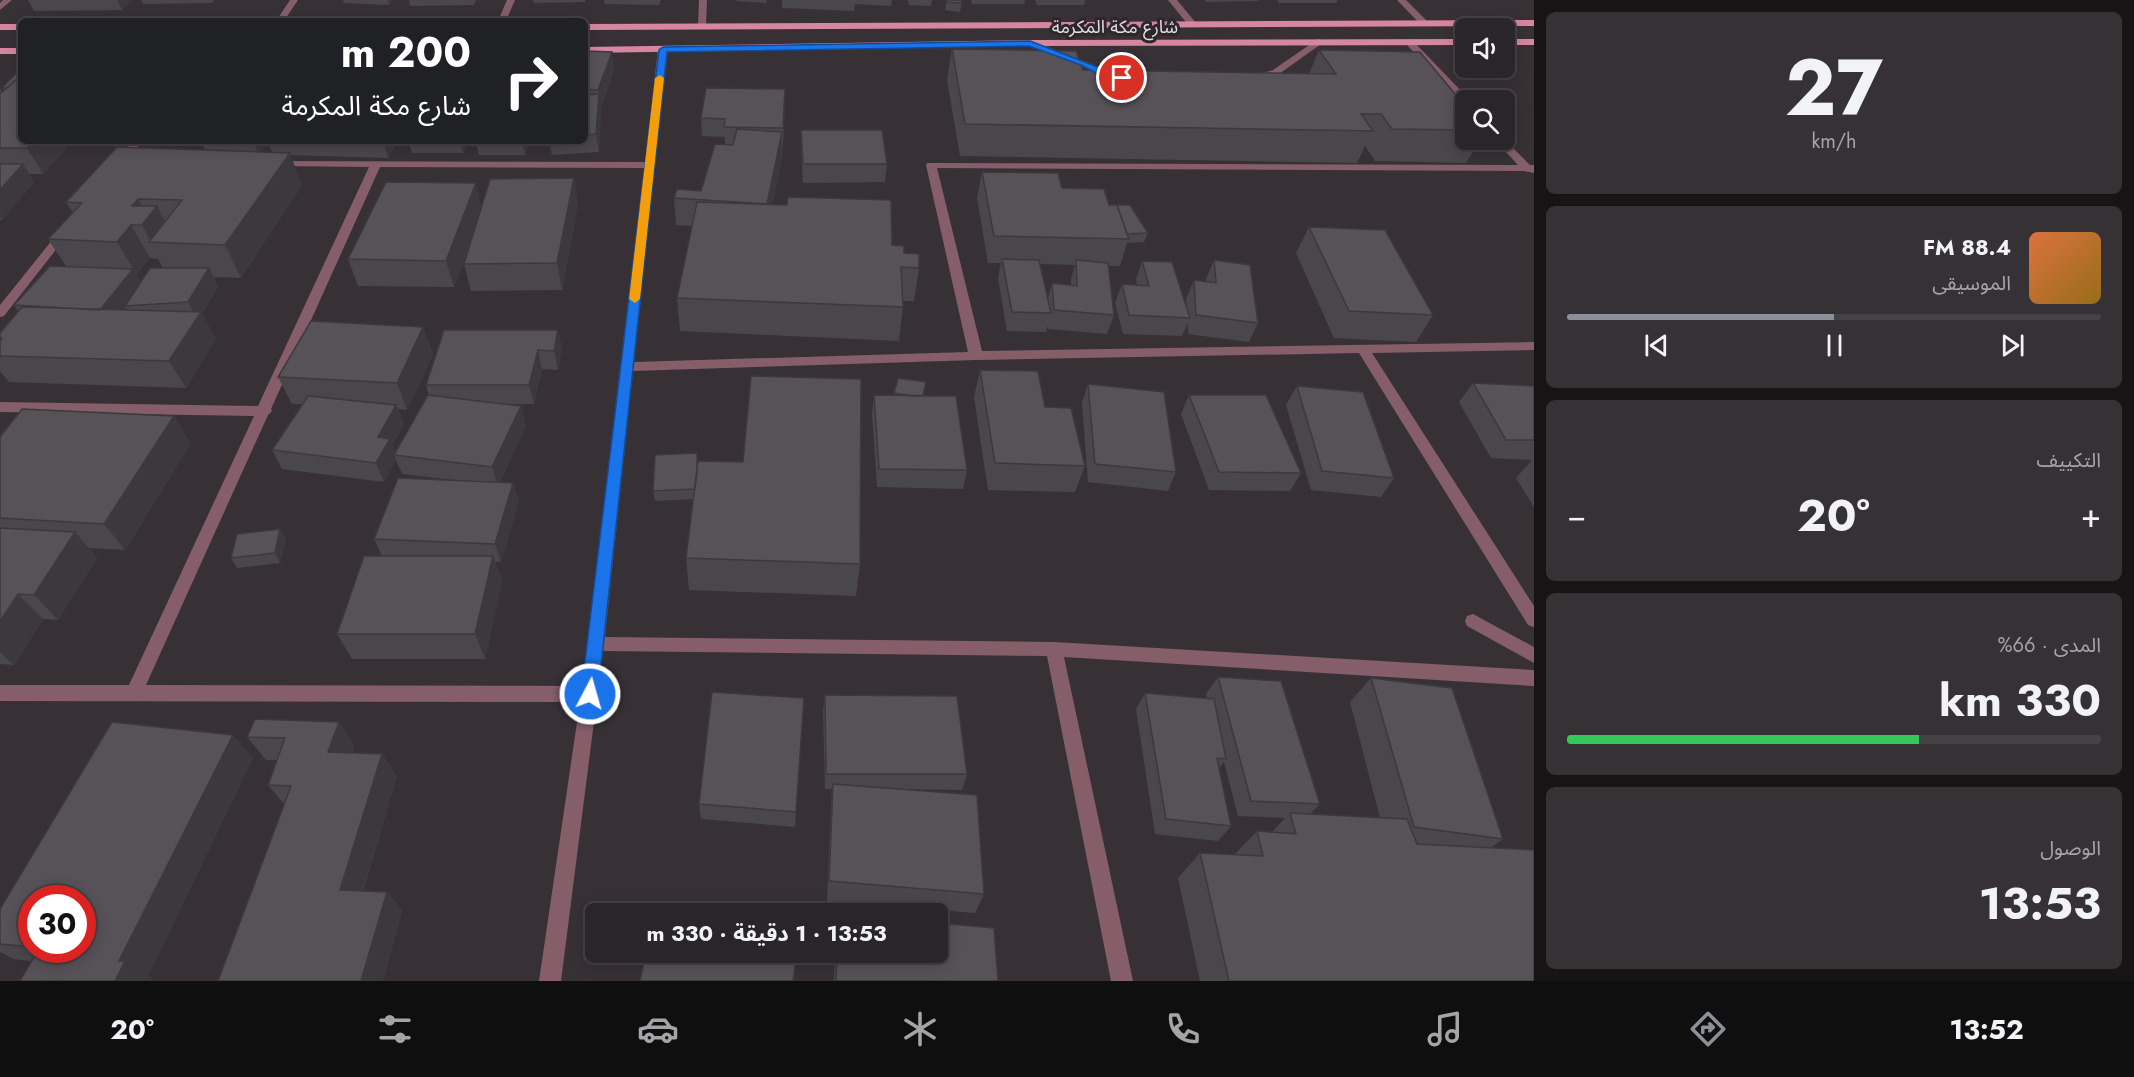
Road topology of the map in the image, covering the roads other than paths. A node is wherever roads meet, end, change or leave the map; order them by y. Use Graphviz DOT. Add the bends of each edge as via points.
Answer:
graph roads {
  1 [pos="8,0"];
  2 [pos="294,0"];
  3 [pos="511,0"];
  4 [pos="703,0"];
  5 [pos="1172,0"];
  6 [pos="1401,0"];
  7 [pos="0,7"];
  8 [pos="282,18"];
  9 [pos="503,18"];
  10 [pos="1534,23"];
  11 [pos="1425,24"];
  12 [pos="702,25"];
  13 [pos="1193,25"];
  14 [pos="0,27"];
  15 [pos="18,27"];
  16 [pos="588,27"];
  17 [pos="1318,42"];
  18 [pos="1409,42"];
  19 [pos="1455,42"];
  20 [pos="1515,42"];
  21 [pos="1534,42"];
  22 [pos="1030,44"];
  23 [pos="588,50"];
  24 [pos="663,50"];
  25 [pos="0,51"];
  26 [pos="18,51"];
  27 [pos="1122,78"];
  28 [pos="1248,78"];
  29 [pos="1455,90"];
  30 [pos="135,144"];
  31 [pos="1510,150"];
  32 [pos="259,163"];
  33 [pos="376,163"];
  34 [pos="650,165"];
  35 [pos="121,166"];
  36 [pos="1532,171"];
  37 [pos="75,219"];
  38 [pos="0,313"];
  39 [pos="1534,346"];
  40 [pos="1362,348"];
  41 [pos="976,356"];
  42 [pos="627,367"];
  43 [pos="0,407"];
  44 [pos="265,411"];
  45 [pos="1473,621"];
  46 [pos="1534,621"];
  47 [pos="595,644"];
  48 [pos="1054,649"];
  49 [pos="1534,656"];
  50 [pos="1534,678"];
  51 [pos="0,693"];
  52 [pos="134,693"];
  53 [pos="590,694"];
  54 [pos="550,981"];
  55 [pos="1122,981"];
  1 -- 7 [label="street"];
  2 -- 8 [label="street"];
  3 -- 9 [label="street"];
  4 -- 12 [label="street"];
  5 -- 13 [label="street"];
  6 -- 11 [label="street"];
  10 -- 11 [label="main road, شارع مكة المكرمة"];
  11 -- 13 [label="main road, شارع مكة المكرمة"];
  12 -- 13 [label="main road, شارع مكة المكرمة"];
  12 -- 16 [label="main road, شارع مكة المكرمة"];
  14 -- 15 [label="main road"];
  17 -- 18 [label="main road, شارع مكة المكرمة"];
  17 -- 22 [label="main road, شارع مكة المكرمة"];
  17 -- 28 [label="street" via="1276,72"];
  18 -- 19 [label="main road, شارع مكة المكرمة"];
  18 -- 29 [label="street"];
  20 -- 21 [label="main road"];
  22 -- 24 [label="main road, شارع مكة المكرمة"];
  22 -- 27 [label="street"];
  23 -- 24 [label="main road, شارع مكة المكرمة"];
  24 -- 34 [label="street"];
  25 -- 26 [label="main road"];
  30 -- 35 [label="street"];
  31 -- 36 [label="street"];
  32 -- 33 [label="street"];
  33 -- 34 [label="street"];
  33 -- 44 [label="street"];
  34 -- 42 [label="street"];
  36 -- 41 [label="street" via="932,165"];
  37 -- 38 [label="street"];
  39 -- 40 [label="street"];
  40 -- 41 [label="street"];
  40 -- 46 [label="street"];
  41 -- 42 [label="street"];
  42 -- 47 [label="street"];
  43 -- 44 [label="street"];
  44 -- 52 [label="street"];
  45 -- 49 [label="street"];
  47 -- 48 [label="street"];
  47 -- 53 [label="street"];
  48 -- 50 [label="street"];
  48 -- 55 [label="street"];
  51 -- 52 [label="street"];
  52 -- 53 [label="street"];
  53 -- 54 [label="street"];
}
